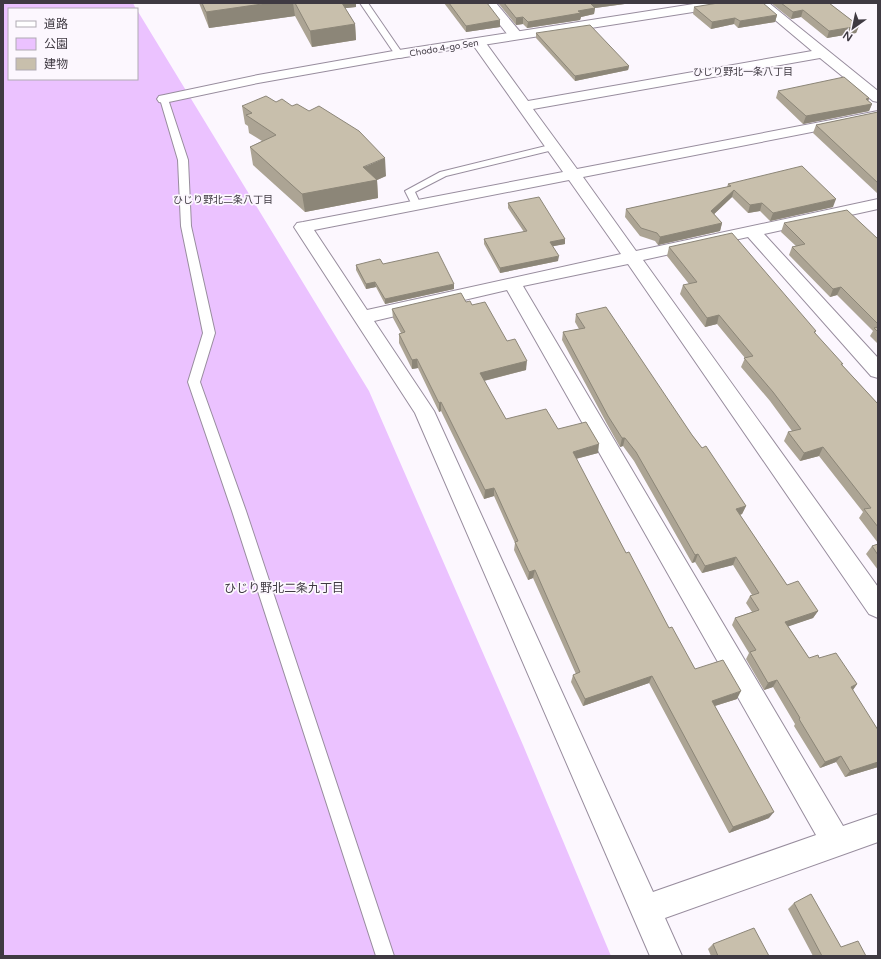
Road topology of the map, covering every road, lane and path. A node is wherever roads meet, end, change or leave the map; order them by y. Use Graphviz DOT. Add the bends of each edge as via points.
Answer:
graph roads {
  1 [pos="364,3"];
  2 [pos="489,3"];
  3 [pos="725,3"];
  4 [pos="761,3"];
  5 [pos="516,36"];
  6 [pos="478,42"];
  7 [pos="823,53"];
  8 [pos="399,54"];
  9 [pos="878,98"];
  10 [pos="164,99"];
  11 [pos="524,106"];
  12 [pos="878,115"];
  13 [pos="554,147"];
  14 [pos="573,174"];
  15 [pos="416,205"];
  16 [pos="876,207"];
  17 [pos="753,232"];
  18 [pos="632,257"];
  19 [pos="512,283"];
  20 [pos="363,317"];
  21 [pos="878,370"];
  22 [pos="878,607"];
  23 [pos="878,828"];
  24 [pos="837,843"];
  25 [pos="645,910"];
  26 [pos="385,956"];
  27 [pos="666,956"];
  1 -- 8 [label="lane"];
  2 -- 5 [label="street"];
  3 -- 5 [label="street, Chodo 4-go Sen"];
  4 -- 7 [label="street"];
  5 -- 6 [label="street, Chodo 4-go Sen"];
  6 -- 8 [label="street, Chodo 4-go Sen"];
  6 -- 11 [label="street"];
  7 -- 9 [label="street"];
  7 -- 11 [label="street"];
  8 -- 10 [label="street, Chodo 4-go Sen"];
  10 -- 26 [label="lane" via="183,160 186,226 209,333 194,382 242,518"];
  11 -- 13 [label="street"];
  12 -- 14 [label="street"];
  13 -- 14 [label="street"];
  13 -- 15 [label="lane" via="443,174 410,191"];
  14 -- 15 [label="street"];
  14 -- 18 [label="street"];
  15 -- 20 [label="street" via="303,227"];
  16 -- 17 [label="street"];
  17 -- 18 [label="street"];
  17 -- 21 [label="street"];
  18 -- 19 [label="street"];
  18 -- 22 [label="street"];
  19 -- 20 [label="street"];
  19 -- 24 [label="street"];
  20 -- 25 [label="street" via="424,411"];
  23 -- 24 [label="street"];
  24 -- 25 [label="street"];
  25 -- 27 [label="street"];
}
